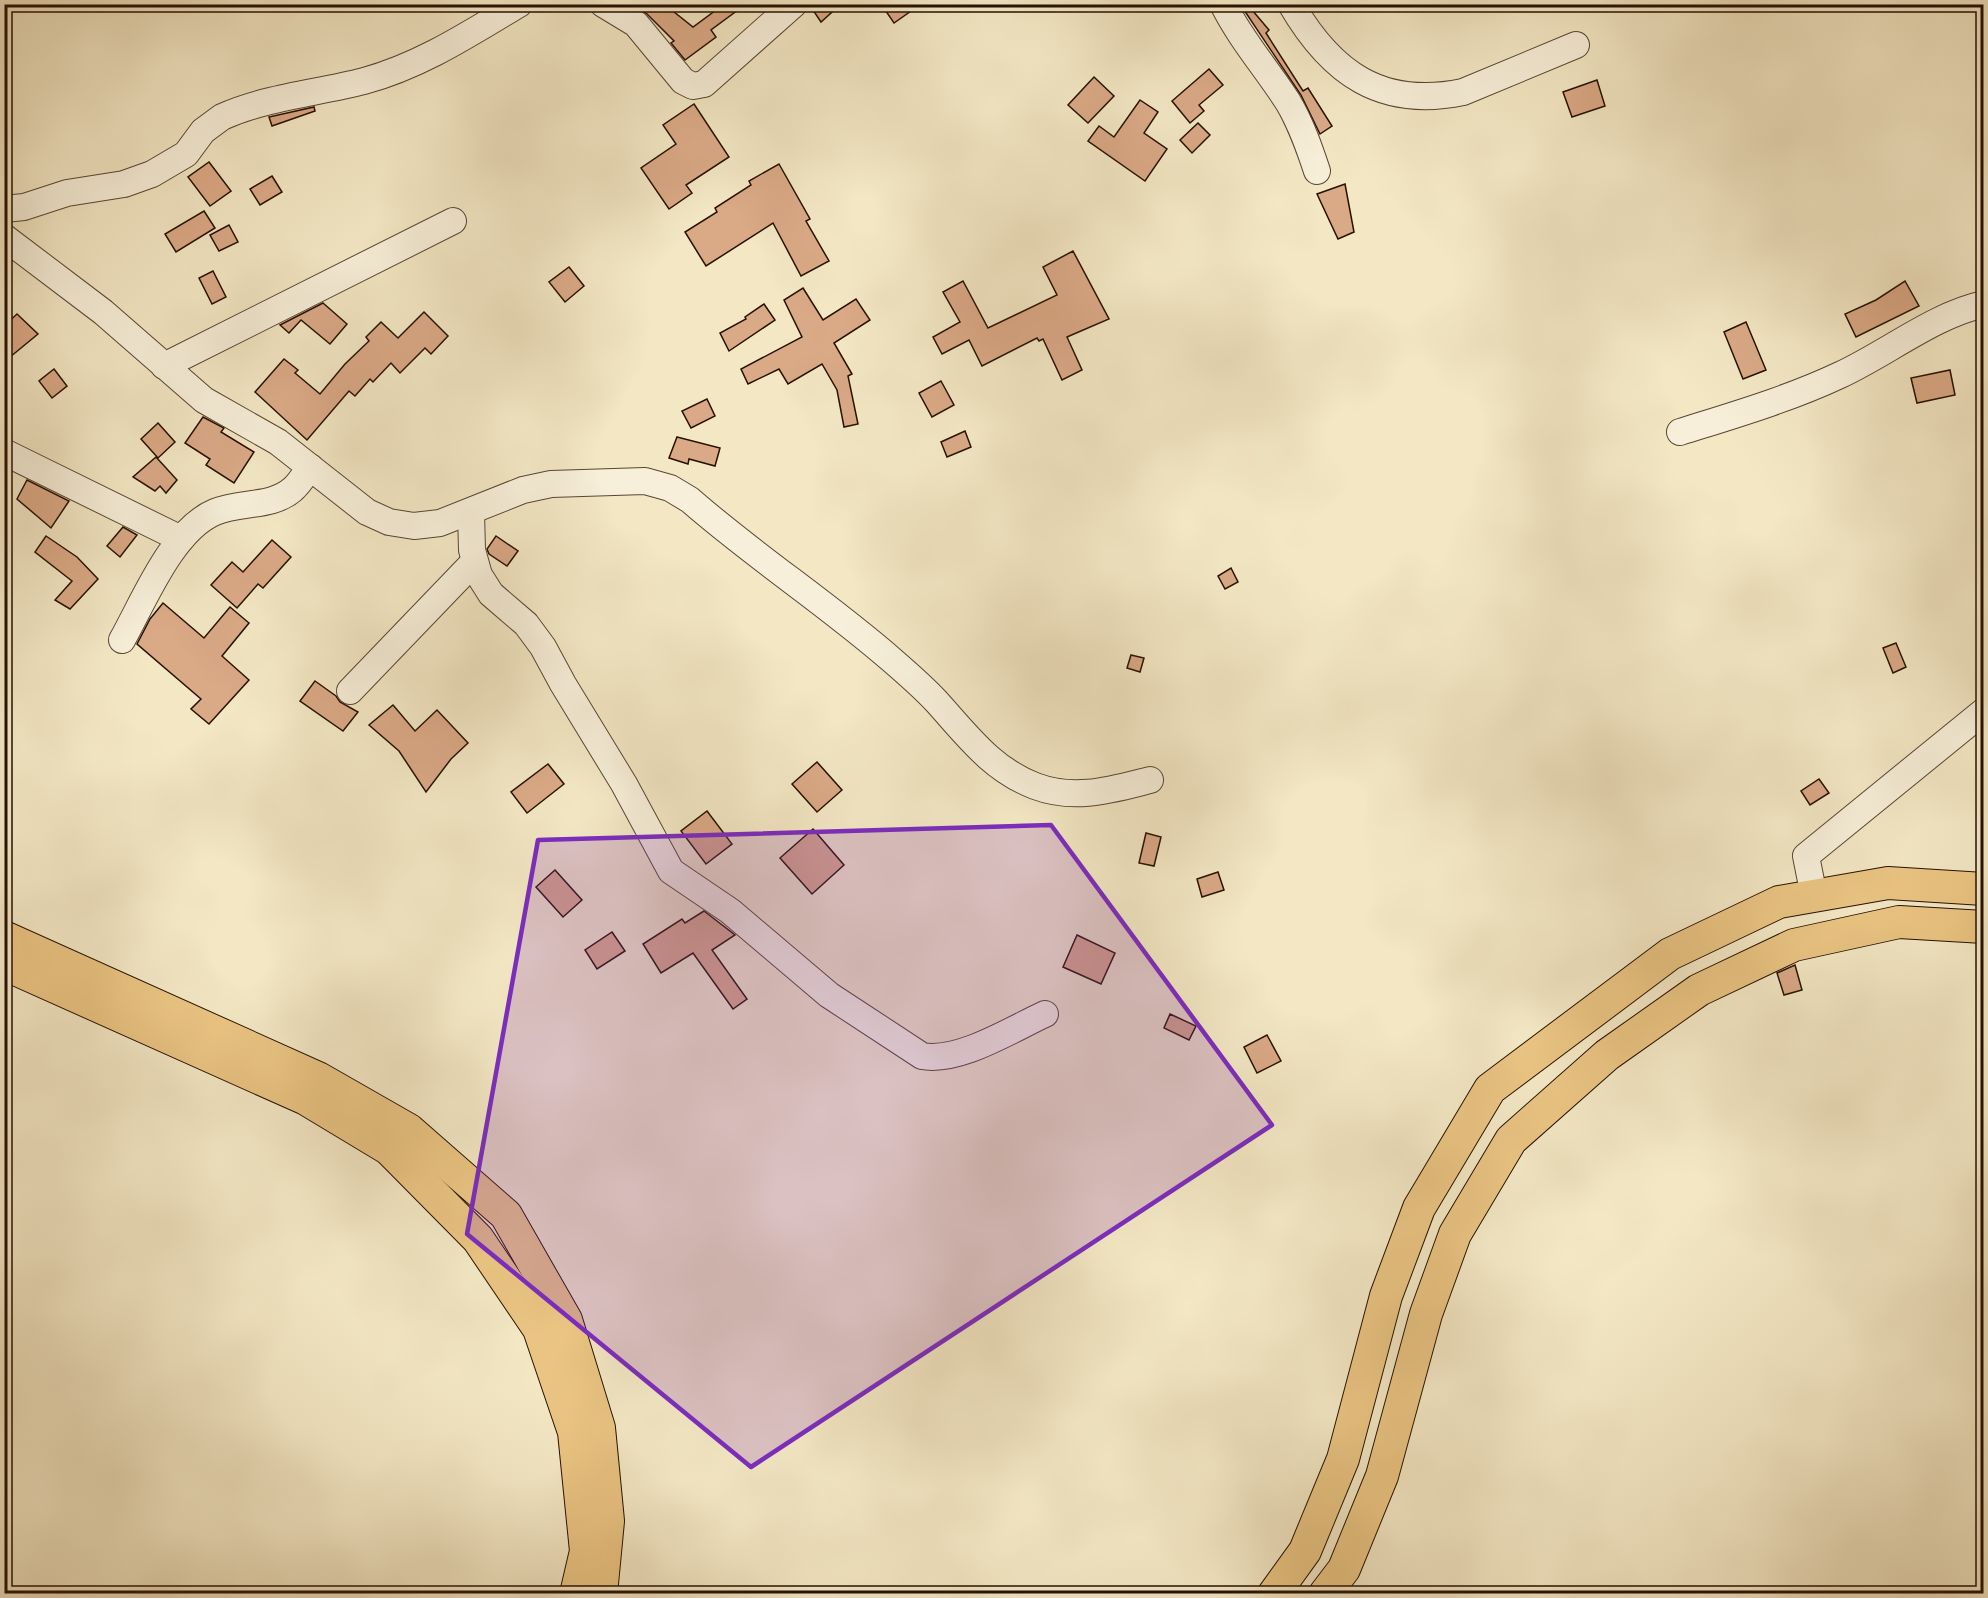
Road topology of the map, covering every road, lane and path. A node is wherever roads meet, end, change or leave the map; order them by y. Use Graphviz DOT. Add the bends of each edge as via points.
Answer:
graph roads {
  1 [pos="519,4"];
  2 [pos="603,4"];
  3 [pos="794,4"];
  4 [pos="1223,4"];
  5 [pos="1291,4"];
  6 [pos="1576,45"];
  7 [pos="1317,171"];
  8 [pos="4,209"];
  9 [pos="453,221"];
  10 [pos="4,237"];
  11 [pos="1983,304"];
  12 [pos="164,366"];
  13 [pos="1680,432"];
  14 [pos="4,452"];
  15 [pos="310,467"];
  16 [pos="471,512"];
  17 [pos="181,539"];
  18 [pos="474,562"];
  19 [pos="122,640"];
  20 [pos="350,691"];
  21 [pos="1983,711"];
  22 [pos="1150,780"];
  23 [pos="1983,889"];
  24 [pos="1814,896"];
  25 [pos="1983,927"];
  26 [pos="4,937"];
  27 [pos="4,964"];
  28 [pos="1045,1014"];
  29 [pos="549,1287"];
  30 [pos="521,1304"];
  31 [pos="576,1593"];
  32 [pos="601,1593"];
  33 [pos="1274,1593"];
  34 [pos="1325,1593"];
  1 -- 8 [label="street" via="451,45 390,72 222,117 203,131 186,154 138,180 67,192 24,207"];
  2 -- 3 [label="street" via="636,24 683,81 693,86 704,84"];
  4 -- 7 [label="street" via="1287,102"];
  5 -- 6 [label="street" via="1313,39 1339,67 1371,86 1408,96 1463,92"];
  9 -- 12 [label="street"];
  10 -- 12 [label="street" via="66,282"];
  11 -- 13 [label="street" via="1948,318 1840,375"];
  12 -- 15 [label="street" via="212,406 278,442"];
  14 -- 17 [label="street"];
  15 -- 16 [label="street" via="367,512 389,522 427,526"];
  15 -- 17 [label="street" via="293,489 281,496 215,512"];
  16 -- 18 [label="street"];
  16 -- 22 [label="street" via="523,490 550,484 632,481 670,488 891,659 936,701 981,752 1004,770 1035,786 1070,795 1102,793"];
  17 -- 19 [label="street"];
  18 -- 20 [label="street"];
  18 -- 28 [label="street" via="491,594 526,624 543,648 624,784 664,862 679,878 722,906 829,995 922,1056 953,1056"];
  21 -- 24 [label="street" via="1806,856"];
  23 -- 24 [label="main road" via="1888,883"];
  24 -- 33 [label="main road" via="1779,902 1670,954 1490,1089 1419,1208 1386,1296 1343,1459 1305,1551"];
  25 -- 34 [label="main road" via="1899,922 1794,945 1699,990 1607,1055 1511,1140 1455,1234 1426,1314 1382,1476 1344,1569"];
  26 -- 29 [label="main road" via="318,1078 409,1130 506,1215"];
  27 -- 30 [label="main road" via="306,1099 389,1149 478,1239"];
  29 -- 30 [label="main road"];
  29 -- 32 [label="main road" via="566,1320 599,1428 608,1521"];
  30 -- 31 [label="main road" via="539,1329 574,1432 586,1551"];
}
